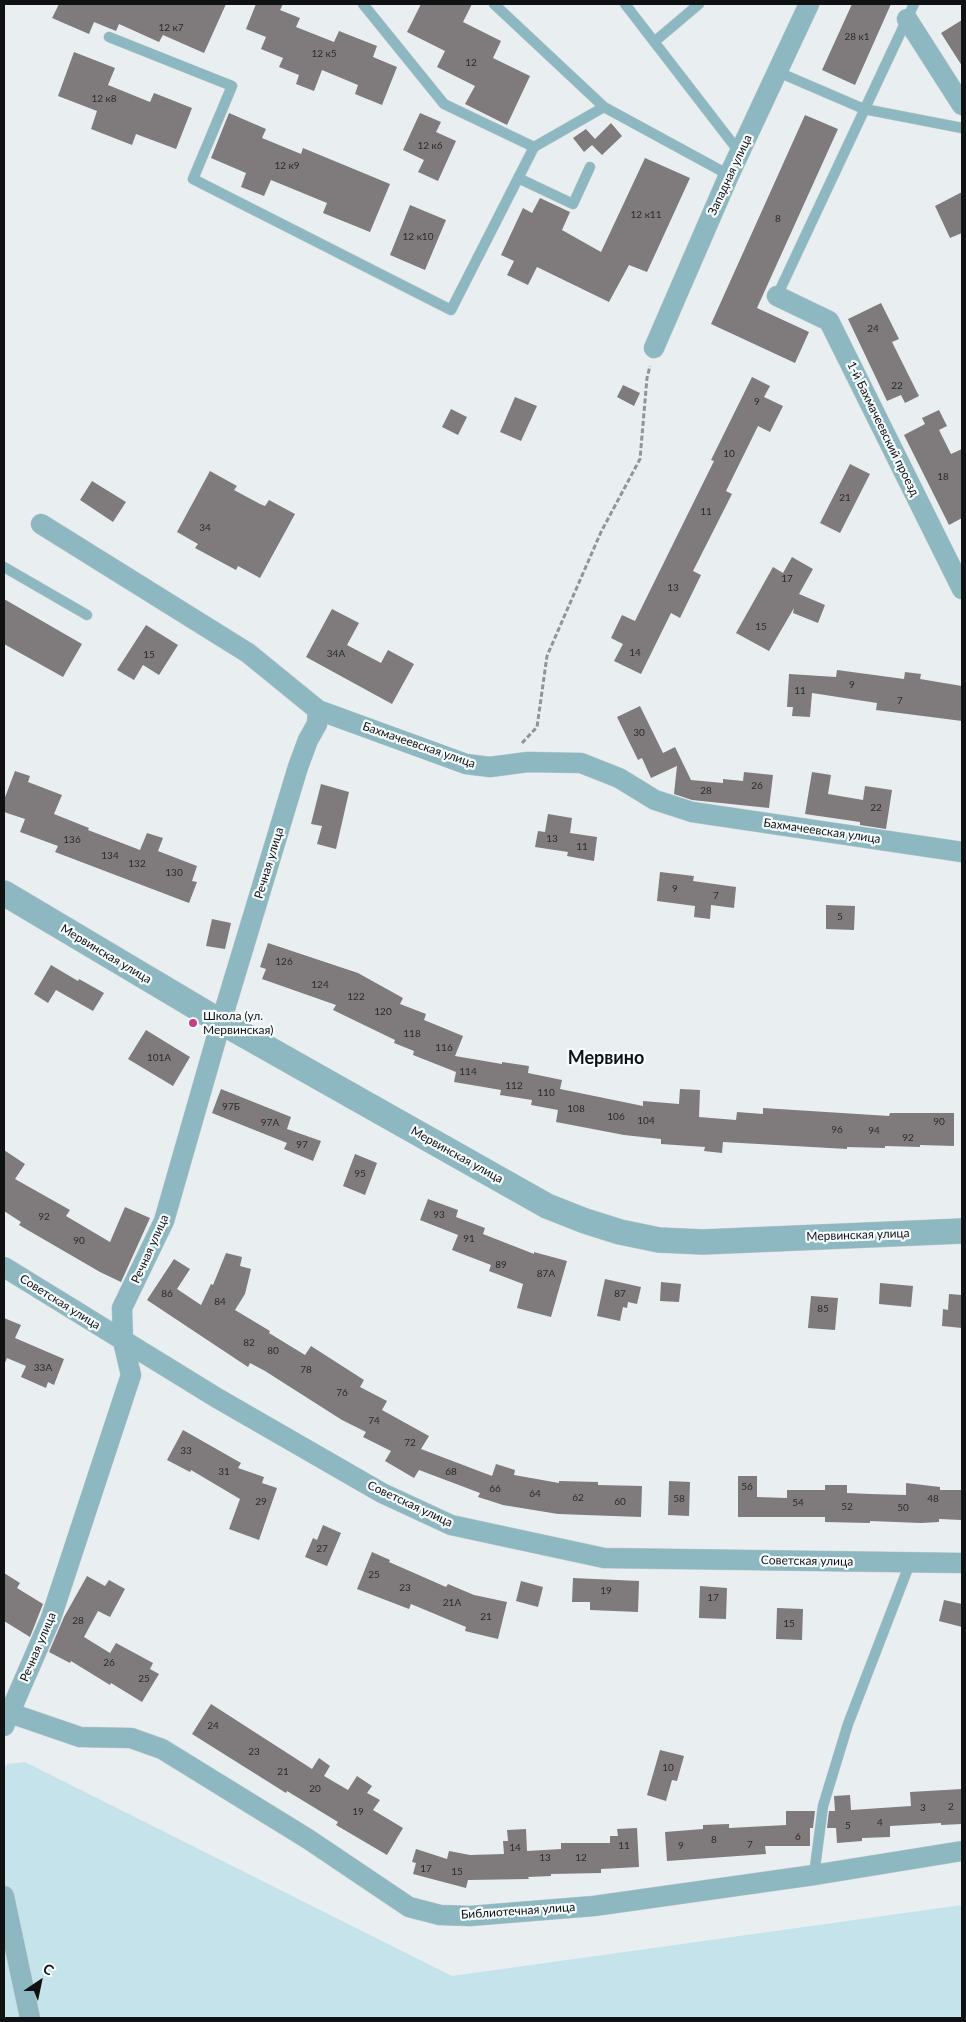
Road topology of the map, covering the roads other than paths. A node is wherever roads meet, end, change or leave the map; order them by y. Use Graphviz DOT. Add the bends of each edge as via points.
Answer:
graph roads {
  1 [pos="362,4"];
  2 [pos="494,4"];
  3 [pos="625,4"];
  4 [pos="699,4"];
  5 [pos="809,4"];
  6 [pos="910,11"];
  7 [pos="109,38"];
  8 [pos="654,42"];
  9 [pos="778,72"];
  10 [pos="962,105"];
  11 [pos="604,107"];
  12 [pos="864,108"];
  13 [pos="962,128"];
  14 [pos="534,147"];
  15 [pos="740,153"];
  16 [pos="590,167"];
  17 [pos="729,175"];
  18 [pos="518,178"];
  19 [pos="778,296"];
  20 [pos="654,348"];
  21 [pos="40,524"];
  22 [pos="4,567"];
  23 [pos="962,589"];
  24 [pos="87,615"];
  25 [pos="318,710"];
  26 [pos="962,852"];
  27 [pos="4,893"];
  28 [pos="221,1022"];
  29 [pos="962,1231"];
  30 [pos="4,1268"];
  31 [pos="123,1341"];
  32 [pos="910,1563"];
  33 [pos="962,1564"];
  34 [pos="6,1717"];
  35 [pos="962,1851"];
  36 [pos="814,1875"];
  37 [pos="4,1896"];
  38 [pos="30,2018"];
  1 -- 14 [label="lane" via="444,104"];
  2 -- 11 [label="lane"];
  3 -- 8 [label="lane"];
  4 -- 8 [label="lane"];
  5 -- 9 [label="street, Западная улица"];
  6 -- 10 [label="street"];
  6 -- 12 [label="lane"];
  7 -- 18 [label="lane" via="232,86 192,179 451,310"];
  8 -- 15 [label="lane"];
  9 -- 12 [label="lane"];
  9 -- 15 [label="street, Западная улица"];
  11 -- 14 [label="lane"];
  11 -- 17 [label="lane"];
  12 -- 13 [label="lane"];
  12 -- 19 [label="lane"];
  14 -- 18 [label="lane"];
  15 -- 17 [label="street, Западная улица"];
  16 -- 18 [label="lane" via="573,204"];
  17 -- 20 [label="street, Западная улица"];
  19 -- 23 [label="street, 1-й Бахмачеевский проезд" via="829,321"];
  21 -- 25 [label="street, Бахмачеевская улица" via="248,653"];
  22 -- 24 [label="lane"];
  25 -- 26 [label="street, Бахмачеевская улица" via="466,764 490,767 528,762 581,763 619,778 655,800 692,812"];
  25 -- 28 [label="street, Речная улица" via="317,724 298,768"];
  27 -- 28 [label="street, Мервинская улица"];
  28 -- 29 [label="street, Мервинская улица" via="547,1206 620,1232 659,1240 703,1242"];
  28 -- 31 [label="street, Речная улица" via="164,1221 122,1308"];
  30 -- 31 [label="street, Советская улица"];
  31 -- 32 [label="street, Советская улица" via="382,1493 451,1525 604,1558"];
  31 -- 34 [label="street, Речная улица" via="131,1375 52,1618"];
  32 -- 33 [label="street, Советская улица"];
  32 -- 36 [label="lane" via="848,1724 823,1806"];
  34 -- 36 [label="street, Библиотечная улица" via="80,1737 131,1738 162,1748 410,1907 440,1915 470,1916 594,1906"];
  35 -- 36 [label="street, Библиотечная улица"];
  37 -- 38 [label="street"];
}
